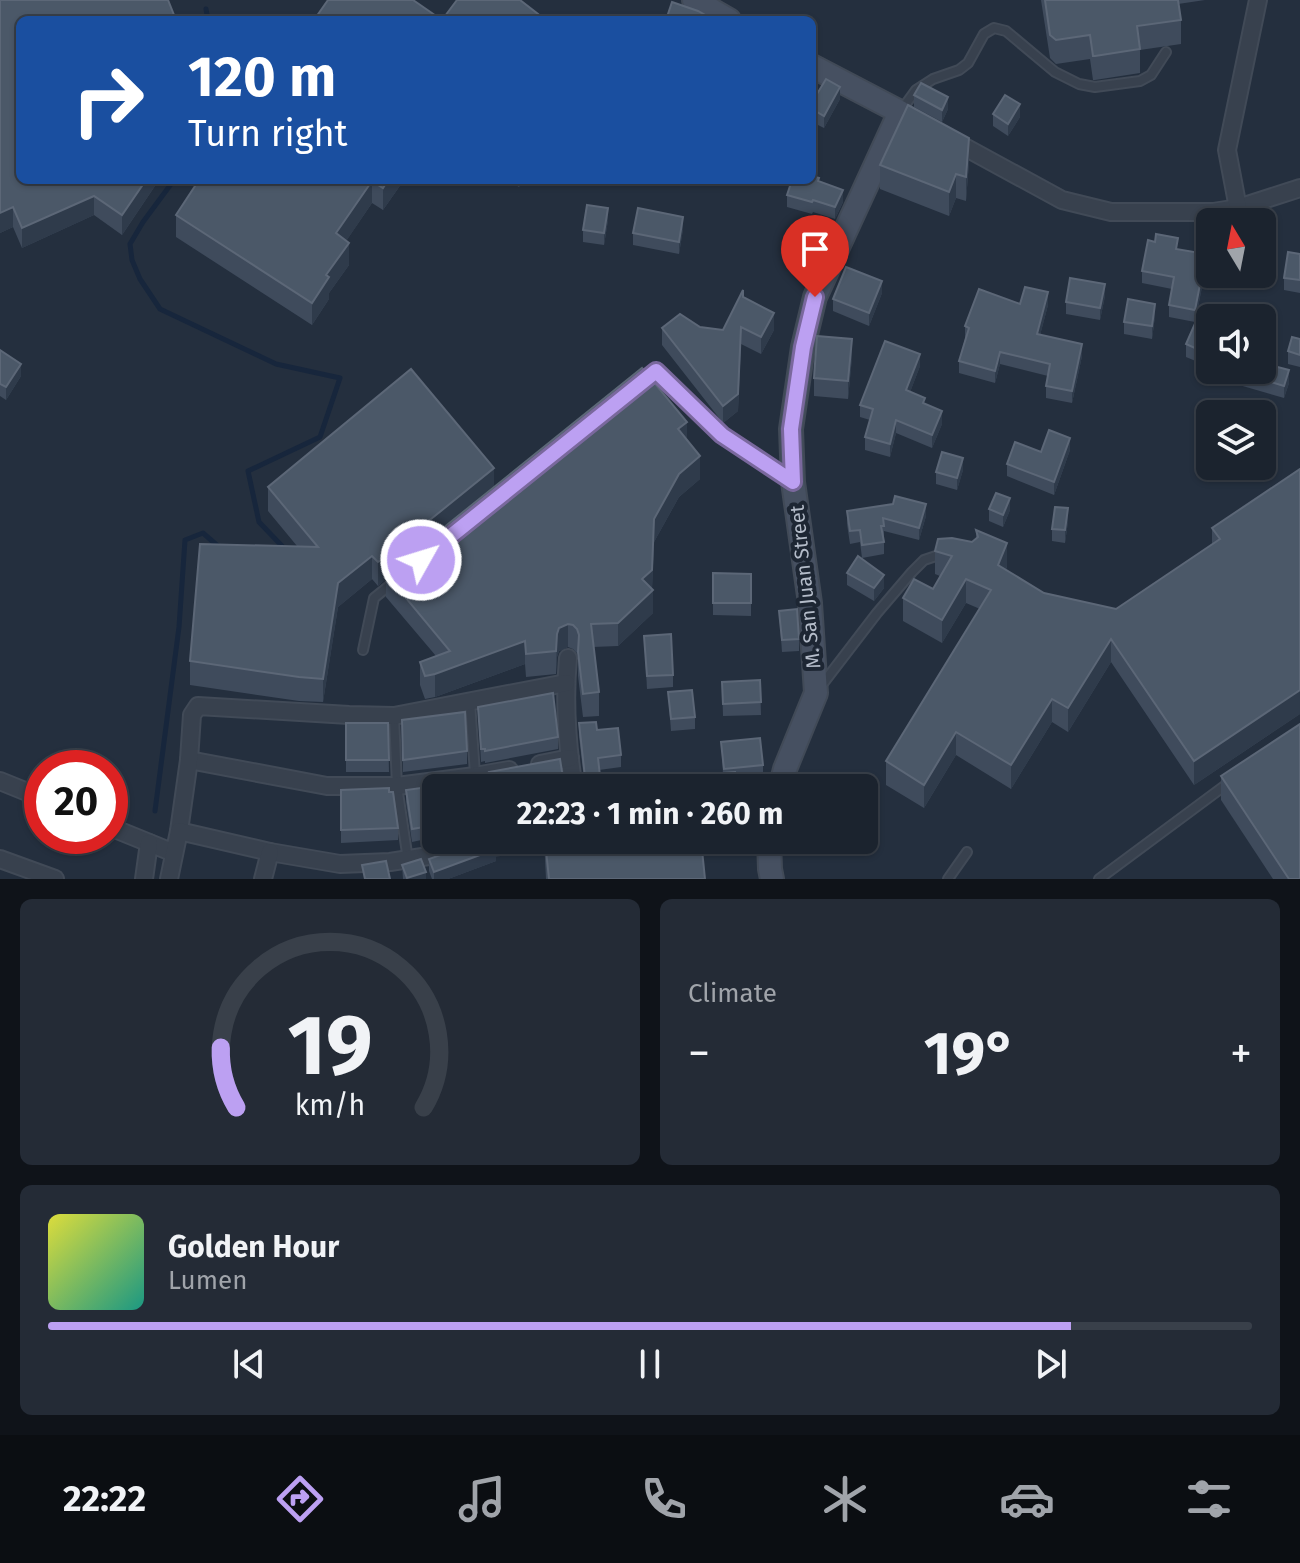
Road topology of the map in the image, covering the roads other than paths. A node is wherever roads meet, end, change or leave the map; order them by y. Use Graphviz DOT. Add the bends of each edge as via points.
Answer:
graph roads {
  1 [pos="694,0"];
  2 [pos="1258,0"];
  3 [pos="722,16"];
  4 [pos="1166,52"];
  5 [pos="816,68"];
  6 [pos="907,116"];
  7 [pos="940,134"];
  8 [pos="1300,188"];
  9 [pos="1238,208"];
  10 [pos="1196,212"];
  11 [pos="631,391"];
  12 [pos="793,482"];
  13 [pos="953,554"];
  14 [pos="398,579"];
  15 [pos="363,650"];
  16 [pos="568,658"];
  17 [pos="566,683"];
  18 [pos="816,693"];
  19 [pos="470,702"];
  20 [pos="394,716"];
  21 [pos="570,758"];
  22 [pos="189,760"];
  23 [pos="475,774"];
  24 [pos="507,774"];
  25 [pos="572,774"];
  26 [pos="784,774"];
  27 [pos="1241,775"];
  28 [pos="0,781"];
  29 [pos="422,785"];
  30 [pos="397,786"];
  31 [pos="24,791"];
  32 [pos="179,831"];
  33 [pos="128,834"];
  34 [pos="149,843"];
  35 [pos="270,852"];
  36 [pos="967,852"];
  37 [pos="174,853"];
  38 [pos="435,854"];
  39 [pos="769,854"];
  40 [pos="0,859"];
  41 [pos="408,860"];
  42 [pos="338,872"];
  43 [pos="55,879"];
  44 [pos="144,879"];
  45 [pos="169,879"];
  46 [pos="263,879"];
  47 [pos="772,879"];
  48 [pos="948,879"];
  49 [pos="1099,879"];
  1 -- 3 [label="street"];
  2 -- 9 [label="street" via="1227,150"];
  4 -- 6 [label="lane" via="1151,75 1140,81 1095,87 1055,72 1006,31 994,28 984,34 968,63 916,90"];
  5 -- 6 [label="street"];
  6 -- 12 [label="street, M. San Juan Street" via="815,297 791,429"];
  7 -- 10 [label="street" via="1062,200 1111,212"];
  8 -- 9 [label="street"];
  11 -- 12 [label="lane" via="656,371 722,435"];
  12 -- 18 [label="street, M. San Juan Street"];
  13 -- 18 [label="lane" via="924,560 912,572"];
  14 -- 15 [label="lane" via="374,598"];
  16 -- 17 [label="street"];
  17 -- 19 [label="street"];
  17 -- 21 [label="street"];
  18 -- 26 [label="street, M. San Juan Street"];
  19 -- 20 [label="street"];
  19 -- 23 [label="lane"];
  20 -- 22 [label="street" via="198,706 192,715"];
  20 -- 30 [label="lane"];
  21 -- 24 [label="street"];
  21 -- 25 [label="street"];
  22 -- 30 [label="street" via="327,786"];
  22 -- 32 [label="street"];
  27 -- 49 [label="lane"];
  28 -- 31 [label="street"];
  29 -- 30 [label="street"];
  30 -- 41 [label="lane"];
  32 -- 35 [label="street"];
  32 -- 37 [label="street"];
  33 -- 34 [label="street"];
  34 -- 37 [label="street"];
  34 -- 44 [label="street"];
  35 -- 42 [label="street"];
  35 -- 46 [label="street"];
  36 -- 48 [label="lane"];
  37 -- 45 [label="street"];
  38 -- 41 [label="street"];
  39 -- 47 [label="street"];
  40 -- 43 [label="street"];
  41 -- 42 [label="street"];
}
